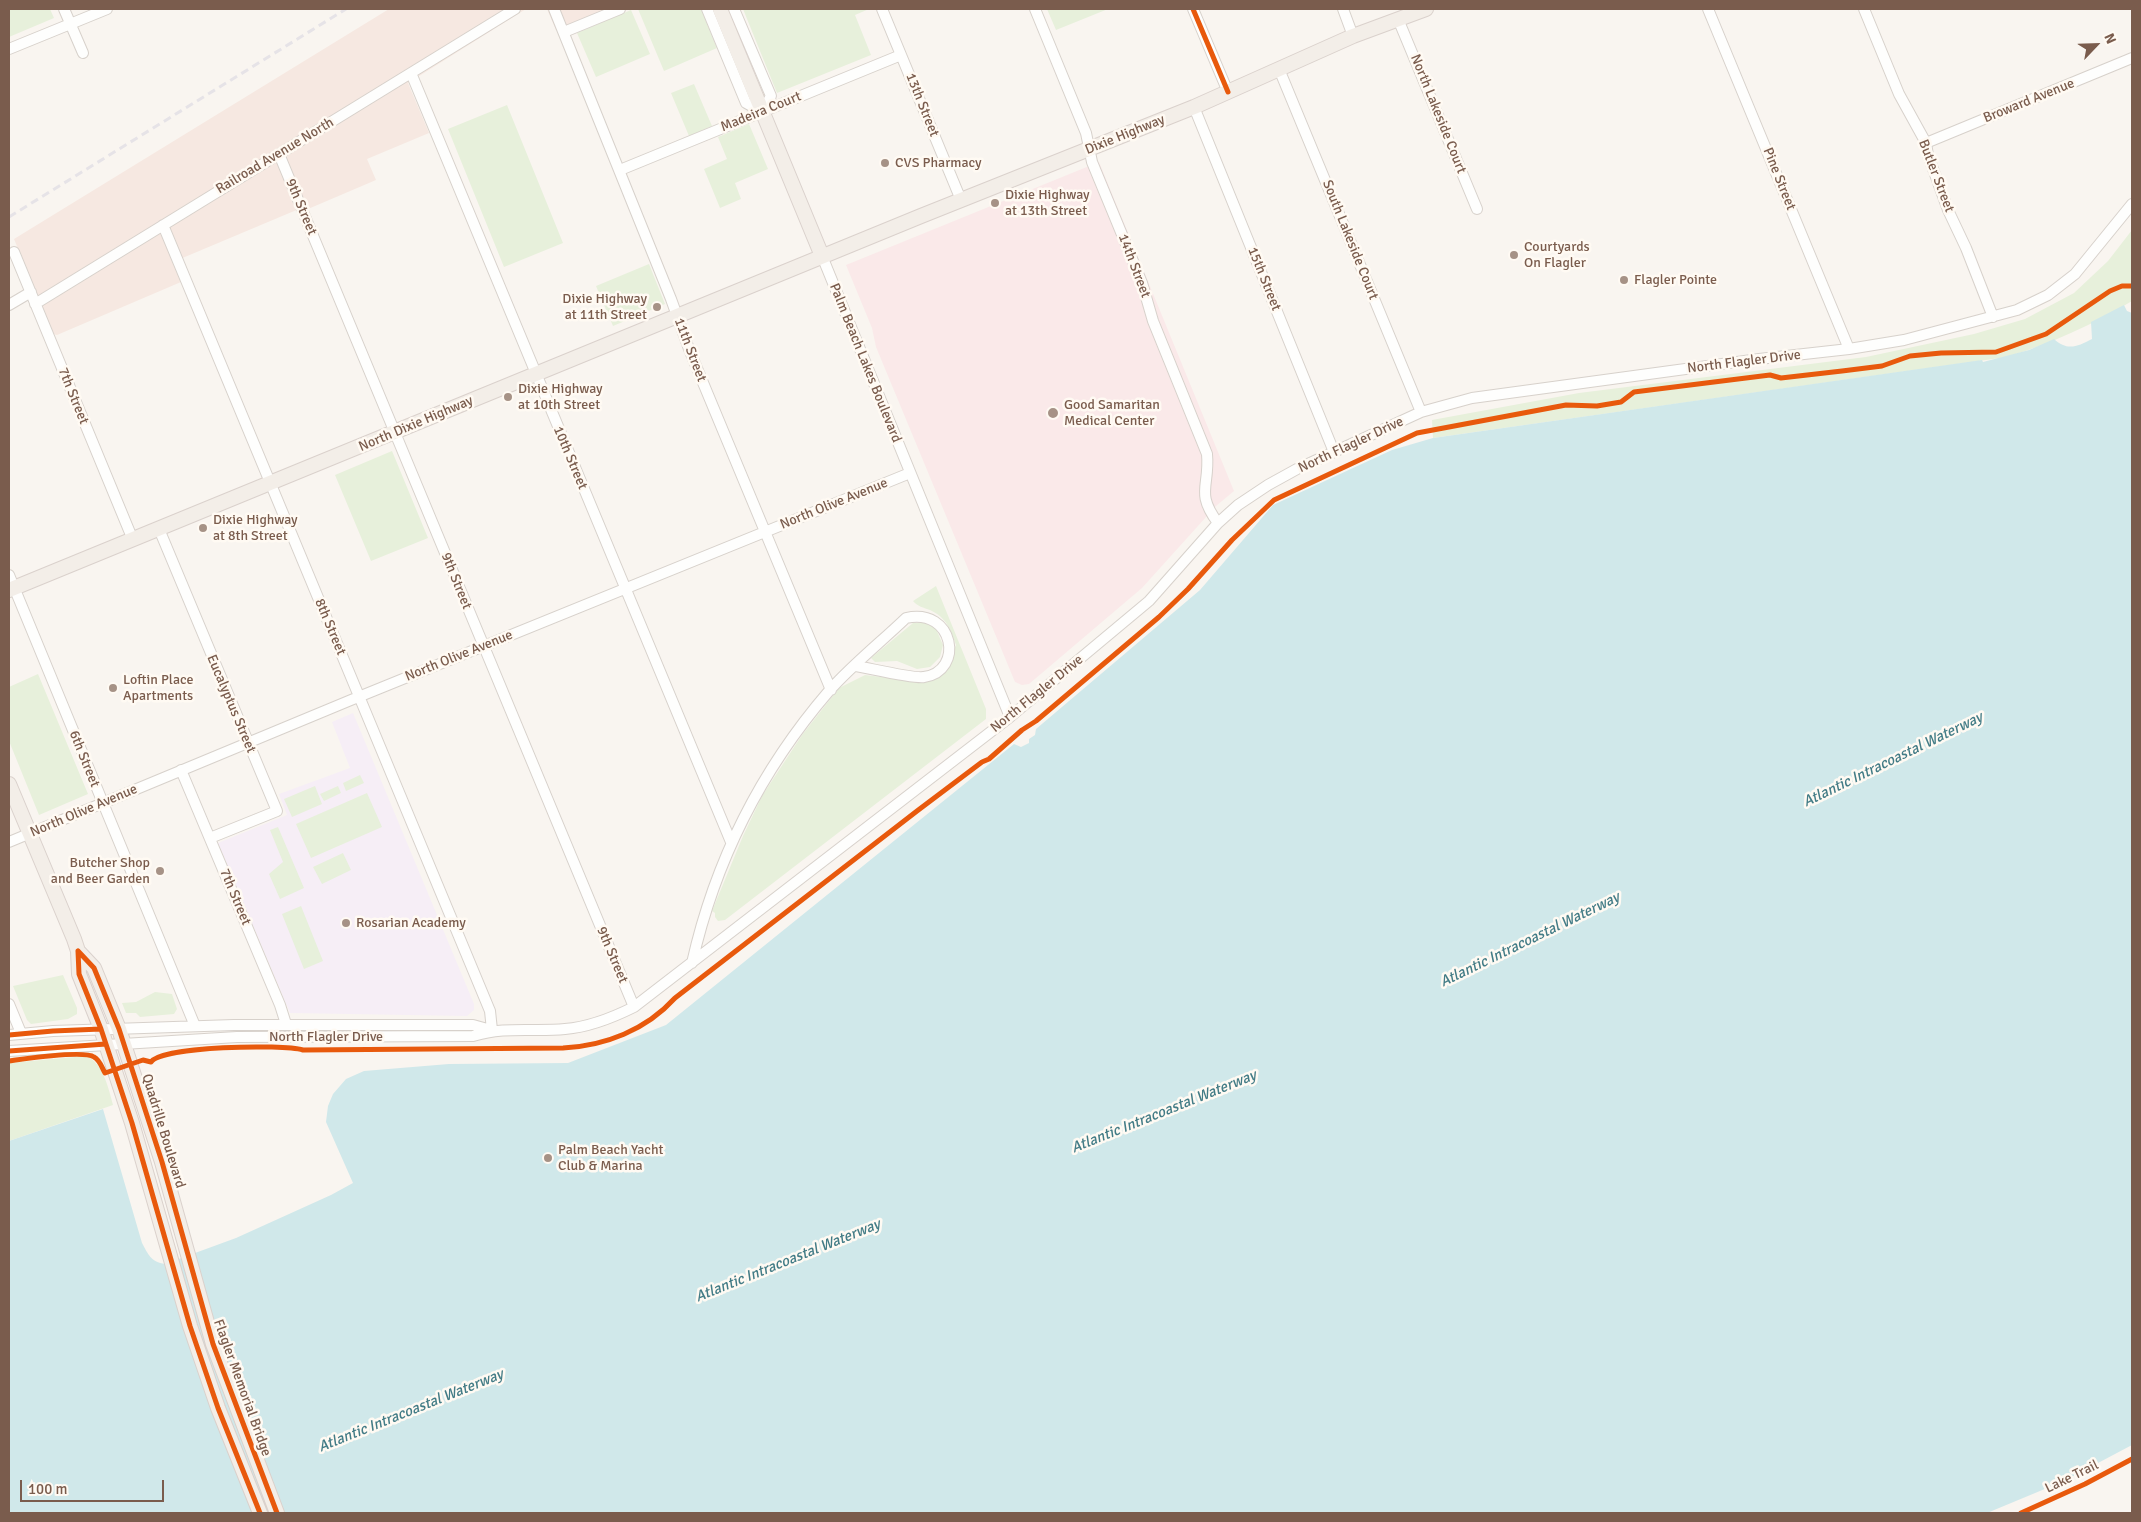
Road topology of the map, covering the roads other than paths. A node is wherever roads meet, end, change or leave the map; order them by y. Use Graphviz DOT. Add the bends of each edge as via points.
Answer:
graph roads {
  1 [pos="64,9"];
  2 [pos="108,9"];
  3 [pos="515,9"];
  4 [pos="554,9"];
  5 [pos="620,9"];
  6 [pos="707,9"];
  7 [pos="720,9"];
  8 [pos="734,9"];
  9 [pos="882,9"];
  10 [pos="1035,9"];
  11 [pos="1193,9"];
  12 [pos="1342,9"];
  13 [pos="1426,9"];
  14 [pos="1708,9"];
  15 [pos="1864,9"];
  16 [pos="1398,19"];
  17 [pos="71,24"];
  18 [pos="564,32"];
  19 [pos="1354,36"];
  20 [pos="9,49"];
  21 [pos="83,53"];
  22 [pos="901,54"];
  23 [pos="2132,58"];
  24 [pos="1279,69"];
  25 [pos="411,73"];
  26 [pos="1228,92"];
  27 [pos="1194,107"];
  28 [pos="762,112"];
  29 [pos="1926,143"];
  30 [pos="1088,149"];
  31 [pos="279,154"];
  32 [pos="620,170"];
  33 [pos="961,200"];
  34 [pos="2132,204"];
  35 [pos="1477,209"];
  36 [pos="163,225"];
  37 [pos="14,252"];
  38 [pos="822,256"];
  39 [pos="30,292"];
  40 [pos="35,304"];
  41 [pos="9,306"];
  42 [pos="677,317"];
  43 [pos="1993,317"];
  44 [pos="1849,349"];
  45 [pos="535,374"];
  46 [pos="1421,412"];
  47 [pos="396,432"];
  48 [pos="1334,452"];
  49 [pos="910,473"];
  50 [pos="270,484"];
  51 [pos="1218,523"];
  52 [pos="159,529"];
  53 [pos="764,533"];
  54 [pos="133,540"];
  55 [pos="10,584"];
  56 [pos="626,589"];
  57 [pos="482,647"];
  58 [pos="856,666"];
  59 [pos="831,690"];
  60 [pos="359,697"];
  61 [pos="1010,717"];
  62 [pos="248,743"];
  63 [pos="181,770"];
  64 [pos="9,784"];
  65 [pos="103,803"];
  66 [pos="29,834"];
  67 [pos="210,838"];
  68 [pos="9,842"];
  69 [pos="731,842"];
  70 [pos="78,951"];
  71 [pos="692,963"];
  72 [pos="9,1004"];
  73 [pos="634,1007"];
  74 [pos="286,1024"];
  75 [pos="195,1026"];
  76 [pos="101,1029"];
  77 [pos="119,1029"];
  78 [pos="492,1030"];
  79 [pos="21,1033"];
  80 [pos="9,1035"];
  81 [pos="123,1043"];
  82 [pos="106,1044"];
  83 [pos="9,1051"];
  84 [pos="183,1240"];
  85 [pos="167,1244"];
  86 [pos="260,1513"];
  87 [pos="277,1513"];
  1 -- 17 [label="street"];
  2 -- 17 [label="street"];
  3 -- 25 [label="street, Railroad Avenue North"];
  4 -- 18 [label="street, 11th Street"];
  5 -- 18 [label="street"];
  6 -- 28 [label="street" via="746,103"];
  7 -- 28 [label="main road, Palm Beach Lakes Boulevard"];
  8 -- 28 [label="street" via="771,96"];
  9 -- 22 [label="street, 13th Street"];
  10 -- 30 [label="street, 14th Street" via="1086,133"];
  11 -- 26 [label="street"];
  12 -- 19 [label="street"];
  13 -- 16 [label="main road, Dixie Highway"];
  14 -- 44 [label="street, Pine Street"];
  15 -- 29 [label="street, Butler Street" via="1899,94"];
  16 -- 19 [label="main road, Dixie Highway"];
  16 -- 35 [label="street, North Lakeside Court"];
  17 -- 20 [label="street"];
  17 -- 21 [label="street"];
  18 -- 32 [label="street, 11th Street"];
  19 -- 24 [label="main road, Dixie Highway"];
  22 -- 28 [label="street, Madeira Court"];
  22 -- 33 [label="street, 13th Street"];
  23 -- 29 [label="street, Broward Avenue"];
  24 -- 26 [label="main road, Dixie Highway"];
  24 -- 46 [label="street, South Lakeside Court"];
  25 -- 31 [label="street, Railroad Avenue North"];
  25 -- 45 [label="street, 10th Street"];
  26 -- 27 [label="main road, Dixie Highway"];
  27 -- 30 [label="main road, Dixie Highway"];
  27 -- 48 [label="street, 15th Street"];
  28 -- 32 [label="street, Madeira Court"];
  28 -- 38 [label="main road, Palm Beach Lakes Boulevard"];
  29 -- 43 [label="street, Butler Street" via="1948,210"];
  30 -- 33 [label="main road, Dixie Highway"];
  30 -- 51 [label="street, 14th Street" via="1207,454 1205,503"];
  31 -- 36 [label="street, Railroad Avenue North"];
  31 -- 47 [label="street, 9th Street"];
  32 -- 42 [label="street, 11th Street"];
  33 -- 38 [label="main road, Dixie Highway"];
  34 -- 43 [label="street, North Flagler Drive" via="2064,283 2036,302"];
  36 -- 40 [label="street, Railroad Avenue North"];
  36 -- 50 [label="street, 8th Street"];
  37 -- 39 [label="street, 7th Street"];
  38 -- 42 [label="main road, North Dixie Highway"];
  38 -- 49 [label="street, Palm Beach Lakes Boulevard"];
  39 -- 40 [label="street, 7th Street"];
  39 -- 41 [label="street"];
  40 -- 54 [label="street, 7th Street"];
  42 -- 45 [label="main road, North Dixie Highway"];
  42 -- 53 [label="street, 11th Street"];
  43 -- 44 [label="street, North Flagler Drive" via="1904,340"];
  44 -- 46 [label="street, North Flagler Drive" via="1472,398"];
  45 -- 47 [label="main road, North Dixie Highway"];
  45 -- 56 [label="street, 10th Street"];
  46 -- 48 [label="street, North Flagler Drive"];
  47 -- 50 [label="main road, North Dixie Highway"];
  47 -- 57 [label="street, 9th Street"];
  48 -- 51 [label="street, North Flagler Drive" via="1268,485"];
  49 -- 53 [label="street, North Olive Avenue"];
  49 -- 61 [label="street, Palm Beach Lakes Boulevard"];
  50 -- 52 [label="main road, North Dixie Highway"];
  50 -- 60 [label="street, 8th Street"];
  51 -- 61 [label="street, North Flagler Drive" via="1149,600"];
  52 -- 54 [label="main road, North Dixie Highway"];
  52 -- 62 [label="street, Eucalyptus Street"];
  53 -- 56 [label="street, North Olive Avenue"];
  53 -- 59 [label="street, 11th Street"];
  54 -- 55 [label="main road, North Dixie Highway"];
  55 -- 65 [label="street, 6th Street"];
  56 -- 57 [label="street, North Olive Avenue"];
  56 -- 69 [label="street, 10th Street"];
  57 -- 60 [label="street, North Olive Avenue"];
  57 -- 73 [label="street, 9th Street"];
  58 -- 58 [label="street" via="924,678 936,672 946,661 949,640 942,627 932,619 906,618"];
  58 -- 59 [label="street"];
  59 -- 69 [label="street" via="770,771"];
  60 -- 62 [label="street, North Olive Avenue"];
  60 -- 78 [label="street, 8th Street" via="490,1011"];
  61 -- 71 [label="street, North Flagler Drive"];
  62 -- 63 [label="street, North Olive Avenue"];
  62 -- 67 [label="street, Eucalyptus Street" via="277,811"];
  63 -- 65 [label="street, North Olive Avenue"];
  63 -- 67 [label="street, 7th Street"];
  64 -- 66 [label="main road"];
  65 -- 66 [label="street, North Olive Avenue"];
  65 -- 75 [label="street, 6th Street"];
  66 -- 68 [label="street, North Olive Avenue"];
  66 -- 70 [label="main road"];
  67 -- 74 [label="street, 7th Street"];
  69 -- 71 [label="street" via="709,900"];
  70 -- 76 [label="main road, Quadrille Boulevard" via="79,974"];
  70 -- 77 [label="main road, Quadrille Boulevard" via="94,968"];
  71 -- 73 [label="street, North Flagler Drive"];
  72 -- 79 [label="street"];
  73 -- 78 [label="street, North Flagler Drive" via="592,1025 574,1028"];
  74 -- 75 [label="street, North Flagler Drive"];
  74 -- 78 [label="street, North Flagler Drive" via="473,1025"];
  75 -- 77 [label="street, North Flagler Drive"];
  76 -- 77 [label="street, North Flagler Drive"];
  76 -- 79 [label="street, North Flagler Drive"];
  76 -- 82 [label="main road, Quadrille Boulevard"];
  77 -- 81 [label="main road, Quadrille Boulevard"];
  78 -- 81 [label="street, North Flagler Drive" via="473,1036 237,1037"];
  79 -- 80 [label="street, North Flagler Drive"];
  81 -- 82 [label="street, North Flagler Drive"];
  81 -- 84 [label="main road, Quadrille Boulevard" via="160,1153"];
  82 -- 83 [label="street, North Flagler Drive"];
  82 -- 85 [label="main road, Quadrille Boulevard"];
  84 -- 87 [label="main road, Flagler Memorial Bridge" via="216,1353"];
  85 -- 86 [label="main road, Flagler Memorial Bridge" via="208,1381"];
}
